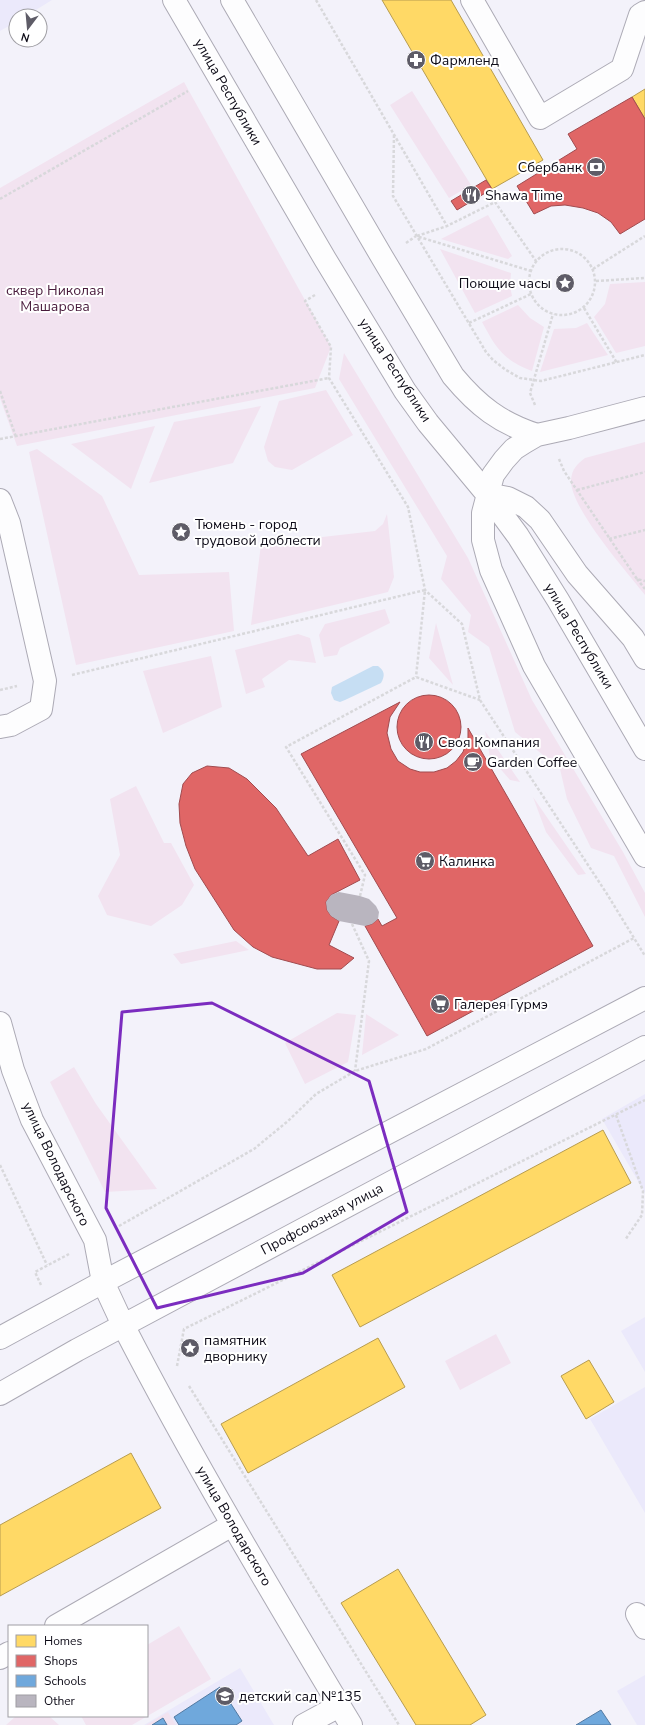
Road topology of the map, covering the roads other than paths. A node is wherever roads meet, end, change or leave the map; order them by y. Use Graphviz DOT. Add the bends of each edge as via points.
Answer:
graph roads {
  1 [pos="174,0"];
  2 [pos="232,0"];
  3 [pos="472,0"];
  4 [pos="645,12"];
  5 [pos="645,408"];
  6 [pos="542,434"];
  7 [pos="487,494"];
  8 [pos="0,500"];
  9 [pos="645,658"];
  10 [pos="0,727"];
  11 [pos="645,749"];
  12 [pos="645,856"];
  13 [pos="645,998"];
  14 [pos="0,1023"];
  15 [pos="645,1047"];
  16 [pos="103,1282"];
  17 [pos="123,1325"];
  18 [pos="0,1338"];
  19 [pos="0,1394"];
  20 [pos="232,1525"];
  21 [pos="58,1625"];
  22 [pos="339,1706"];
  23 [pos="304,1725"];
  24 [pos="351,1725"];
  1 -- 7 [label="main road, улица Республики" via="405,391"];
  2 -- 6 [label="main road" via="449,369 467,392 493,416 508,424"];
  3 -- 4 [label="main road" via="540,118 622,69 640,14"];
  5 -- 6 [label="main road"];
  6 -- 7 [label="main road" via="514,449 493,475"];
  7 -- 9 [label="main road" via="508,498 526,507 540,520 577,574 633,638"];
  7 -- 11 [label="main road, улица Республики" via="518,536 554,594"];
  7 -- 12 [label="main road" via="483,513 483,540 491,570 534,666"];
  8 -- 10 [label="main road" via="9,523 45,682 41,709 11,725"];
  13 -- 16 [label="main road"];
  14 -- 16 [label="main road, улица Володарского" via="13,1070 32,1120 95,1240"];
  15 -- 17 [label="main road, Профсоюзная улица"];
  16 -- 17 [label="main road, улица Володарского"];
  16 -- 18 [label="main road"];
  17 -- 19 [label="main road, Профсоюзная улица"];
  17 -- 20 [label="main road, улица Володарского"];
  20 -- 21 [label="main road"];
  20 -- 22 [label="main road, улица Володарского"];
  22 -- 23 [label="main road"];
  22 -- 24 [label="main road, улица Володарского"];
}
